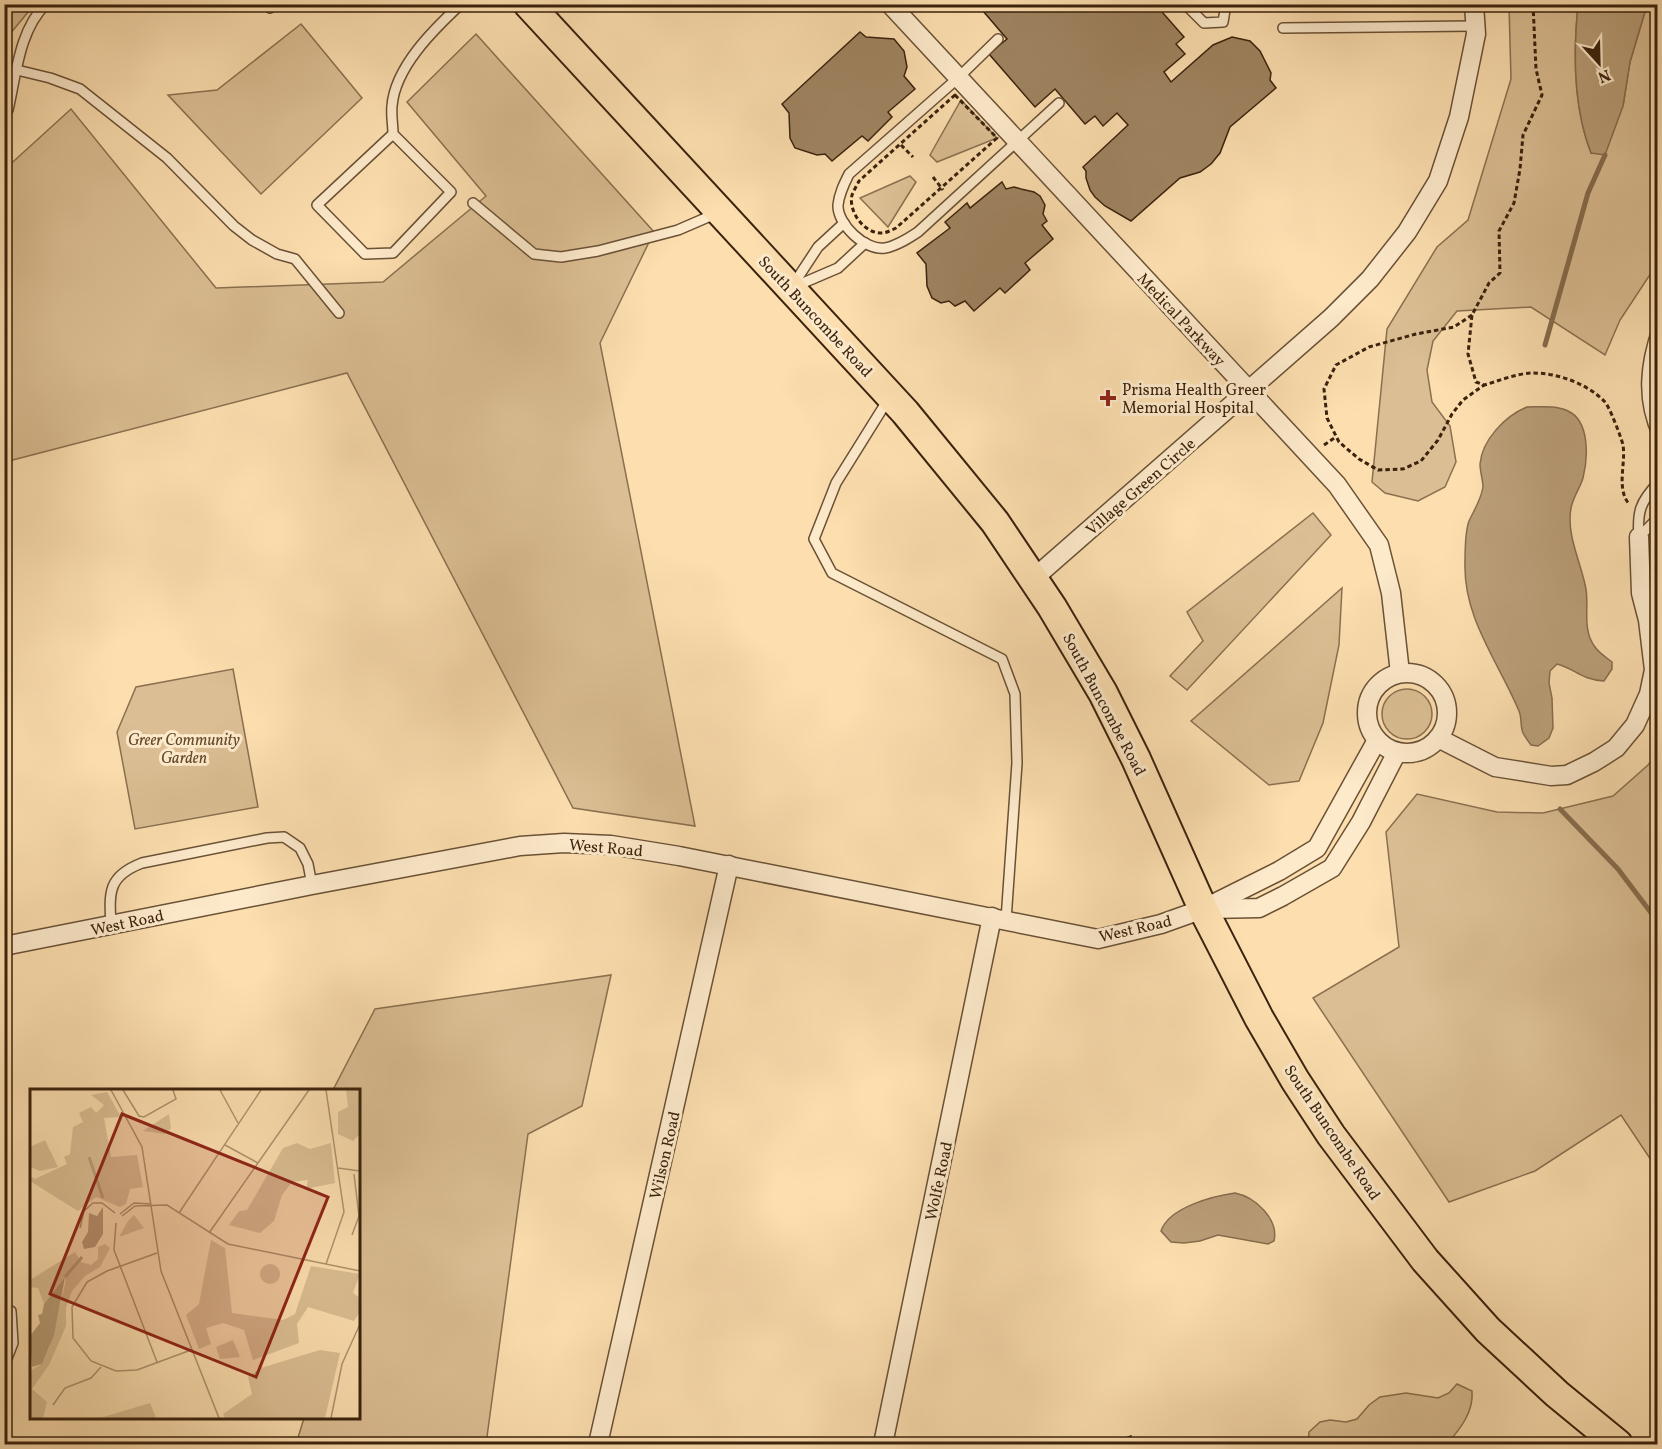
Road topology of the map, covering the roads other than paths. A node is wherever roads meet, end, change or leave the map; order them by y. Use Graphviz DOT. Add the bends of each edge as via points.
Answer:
graph roads {
  1 [pos="46,4"];
  2 [pos="461,4"];
  3 [pos="890,4"];
  4 [pos="1185,4"];
  5 [pos="1226,4"];
  6 [pos="1474,4"];
  7 [pos="530,5"];
  8 [pos="1475,26"];
  9 [pos="1283,28"];
  10 [pos="998,39"];
  11 [pos="17,70"];
  12 [pos="958,78"];
  13 [pos="1059,103"];
  14 [pos="4,116"];
  15 [pos="393,134"];
  16 [pos="1017,141"];
  17 [pos="473,203"];
  18 [pos="720,212"];
  19 [pos="844,223"];
  20 [pos="865,243"];
  21 [pos="791,288"];
  22 [pos="339,313"];
  23 [pos="1658,327"];
  24 [pos="1249,391"];
  25 [pos="890,396"];
  26 [pos="1658,436"];
  27 [pos="1658,483"];
  28 [pos="1658,518"];
  29 [pos="1639,537"];
  30 [pos="1034,579"];
  31 [pos="1400,673"];
  32 [pos="1438,738"];
  33 [pos="1377,740"];
  34 [pos="1397,752"];
  35 [pos="729,865"];
  36 [pos="312,885"];
  37 [pos="1203,909"];
  38 [pos="999,919"];
  39 [pos="111,925"];
  40 [pos="4,946"];
  41 [pos="11,1311"];
  42 [pos="4,1366"];
  43 [pos="598,1444"];
  44 [pos="883,1444"];
  45 [pos="1618,1444"];
  1 -- 11 [label="lane" via="35,15"];
  2 -- 15 [label="lane" via="411,58 392,105"];
  3 -- 12 [label="street, Medical Parkway"];
  4 -- 5 [label="lane" via="1204,23 1223,22"];
  6 -- 8 [label="street, Village Green Circle"];
  7 -- 18 [label="main road, South Buncombe Road"];
  8 -- 9 [label="lane"];
  8 -- 24 [label="street, Village Green Circle" via="1459,117 1438,181 1407,232 1370,279"];
  10 -- 12 [label="lane"];
  11 -- 14 [label="lane"];
  11 -- 22 [label="lane" via="80,89 167,159 252,240 295,259"];
  12 -- 16 [label="street, Medical Parkway"];
  12 -- 19 [label="lane" via="849,174 838,207"];
  13 -- 16 [label="lane"];
  15 -- 15 [label="lane" via="317,205 365,254 393,253 451,192"];
  16 -- 20 [label="lane" via="918,232 885,248"];
  16 -- 24 [label="street, Medical Parkway"];
  17 -- 18 [label="lane" via="534,254 561,257 678,230"];
  18 -- 21 [label="main road, South Buncombe Road"];
  19 -- 20 [label="lane"];
  19 -- 21 [label="lane" via="818,247"];
  20 -- 21 [label="lane" via="838,268"];
  21 -- 25 [label="main road, South Buncombe Road"];
  23 -- 26 [label="lane" via="1649,352 1645,392"];
  24 -- 30 [label="street, Village Green Circle"];
  24 -- 31 [label="street, Medical Parkway" via="1337,485 1379,545 1391,593"];
  25 -- 30 [label="main road, South Buncombe Road" via="966,485"];
  25 -- 38 [label="lane" via="836,483 814,539 832,573 1002,659 1015,694 1017,763"];
  27 -- 29 [label="lane" via="1646,495 1638,514"];
  28 -- 29 [label="lane"];
  29 -- 32 [label="street" via="1641,593 1654,670 1649,694 1635,725 1616,748 1567,775 1551,776 1495,767"];
  30 -- 37 [label="main road, South Buncombe Road" via="1103,693"];
  31 -- 32 [label="street" via="1427,678 1442,693 1447,712"];
  31 -- 33 [label="street" via="1378,684 1371,694 1366,718"];
  32 -- 34 [label="street" via="1420,751"];
  33 -- 34 [label="street"];
  33 -- 37 [label="street" via="1317,848"];
  34 -- 37 [label="street" via="1332,868 1258,908"];
  35 -- 36 [label="street, West Road" via="611,845 564,843 520,846"];
  35 -- 38 [label="street, West Road"];
  35 -- 43 [label="street, Wilson Road"];
  36 -- 39 [label="street, West Road"];
  36 -- 39 [label="lane" via="300,848 284,837 267,837 127,869 114,882 109,897"];
  37 -- 38 [label="street, West Road" via="1098,939"];
  37 -- 45 [label="main road, South Buncombe Road" via="1295,1080 1374,1194 1435,1272 1488,1330"];
  38 -- 44 [label="street, Wolfe Road"];
  39 -- 40 [label="street, West Road"];
  41 -- 42 [label="lane" via="13,1343"];
}
